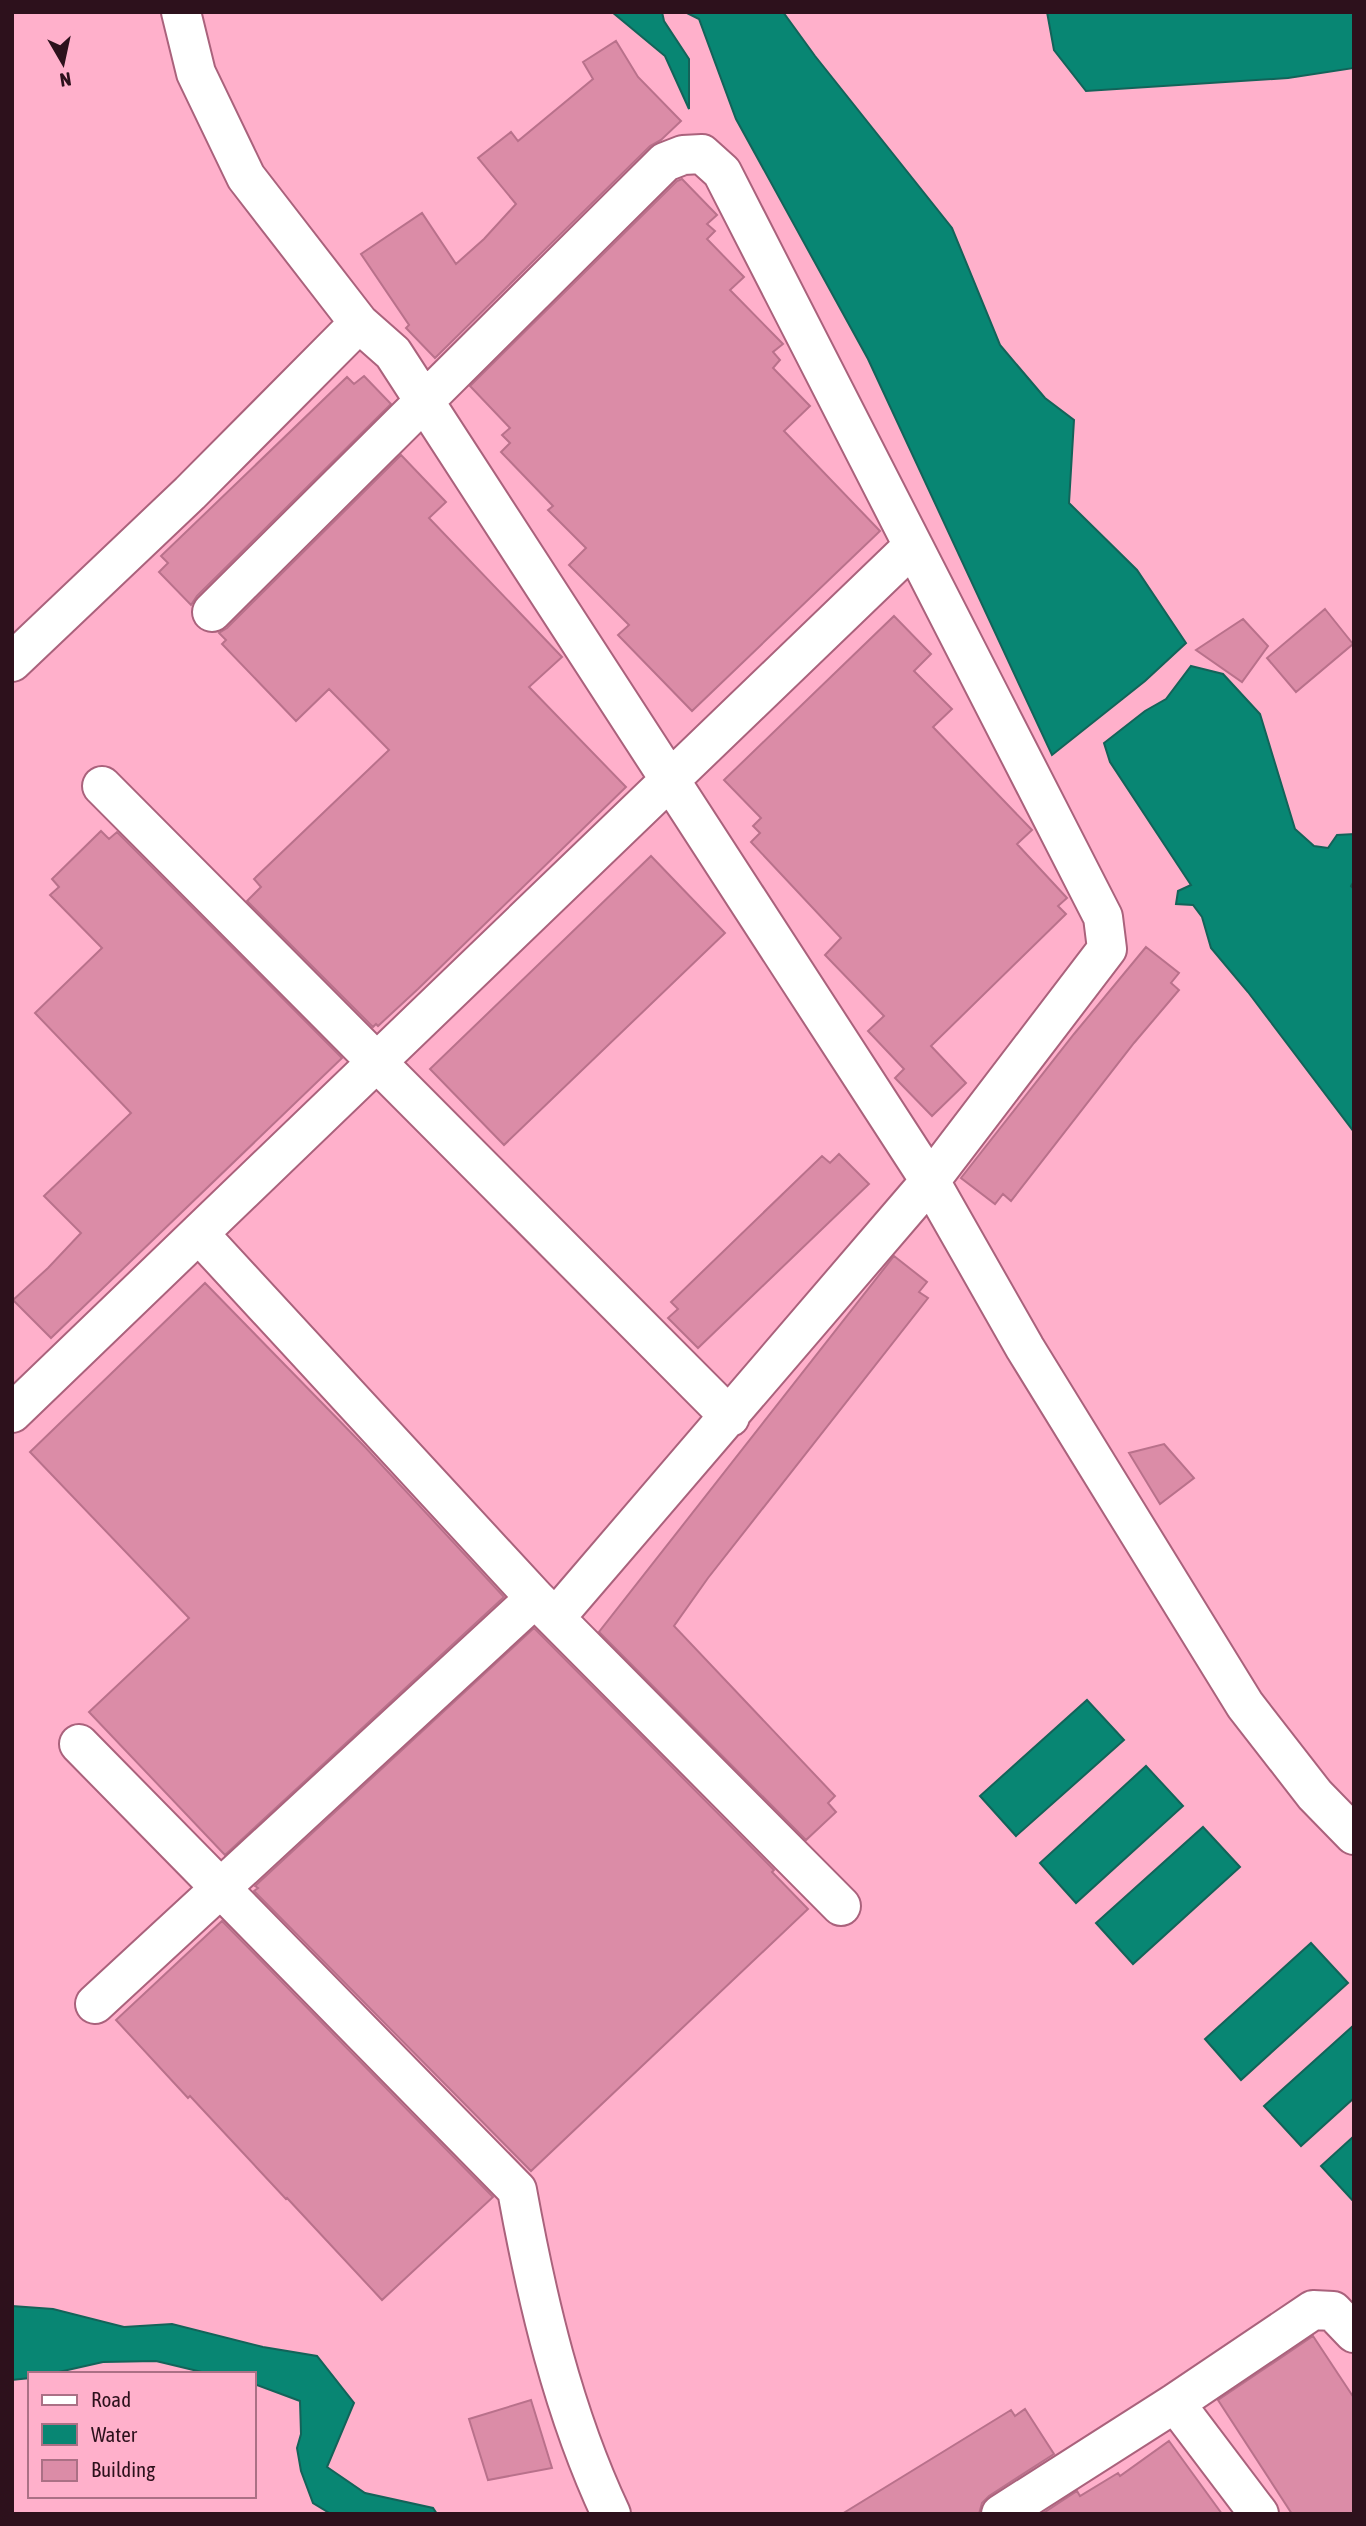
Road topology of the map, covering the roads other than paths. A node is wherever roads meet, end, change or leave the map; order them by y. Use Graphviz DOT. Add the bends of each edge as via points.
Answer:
graph roads {
  1 [pos="181,12"];
  2 [pos="359,323"];
  3 [pos="424,401"];
  4 [pos="913,546"];
  5 [pos="212,612"];
  6 [pos="12,662"];
  7 [pos="672,780"];
  8 [pos="102,786"];
  9 [pos="377,1063"];
  10 [pos="930,1181"];
  11 [pos="199,1234"];
  12 [pos="12,1413"];
  13 [pos="730,1417"];
  14 [pos="545,1608"];
  15 [pos="79,1744"];
  16 [pos="1354,1835"];
  17 [pos="220,1888"];
  18 [pos="841,1906"];
  19 [pos="95,2004"];
  20 [pos="1354,2333"];
  21 [pos="1175,2403"];
  22 [pos="611,2514"];
  23 [pos="1001,2514"];
  24 [pos="1259,2514"];
  1 -- 2 [label="street" via="196,73 246,177"];
  2 -- 3 [label="street" via="393,353"];
  2 -- 6 [label="street" via="190,493"];
  3 -- 4 [label="street" via="665,162 702,154 722,172"];
  3 -- 5 [label="street"];
  3 -- 7 [label="street"];
  4 -- 7 [label="street"];
  4 -- 10 [label="street" via="1103,916 1107,950"];
  7 -- 9 [label="street"];
  7 -- 10 [label="street"];
  8 -- 9 [label="street"];
  9 -- 11 [label="street"];
  9 -- 13 [label="street"];
  10 -- 13 [label="street"];
  10 -- 16 [label="street" via="1024,1348 1245,1704 1315,1795"];
  11 -- 12 [label="street"];
  11 -- 14 [label="street"];
  13 -- 14 [label="street"];
  14 -- 17 [label="street"];
  14 -- 18 [label="street"];
  15 -- 17 [label="street"];
  17 -- 19 [label="street"];
  17 -- 22 [label="street" via="517,2190 553,2353 591,2471"];
  20 -- 21 [label="street" via="1333,2311 1314,2310"];
  21 -- 23 [label="street"];
  21 -- 24 [label="street"];
}
